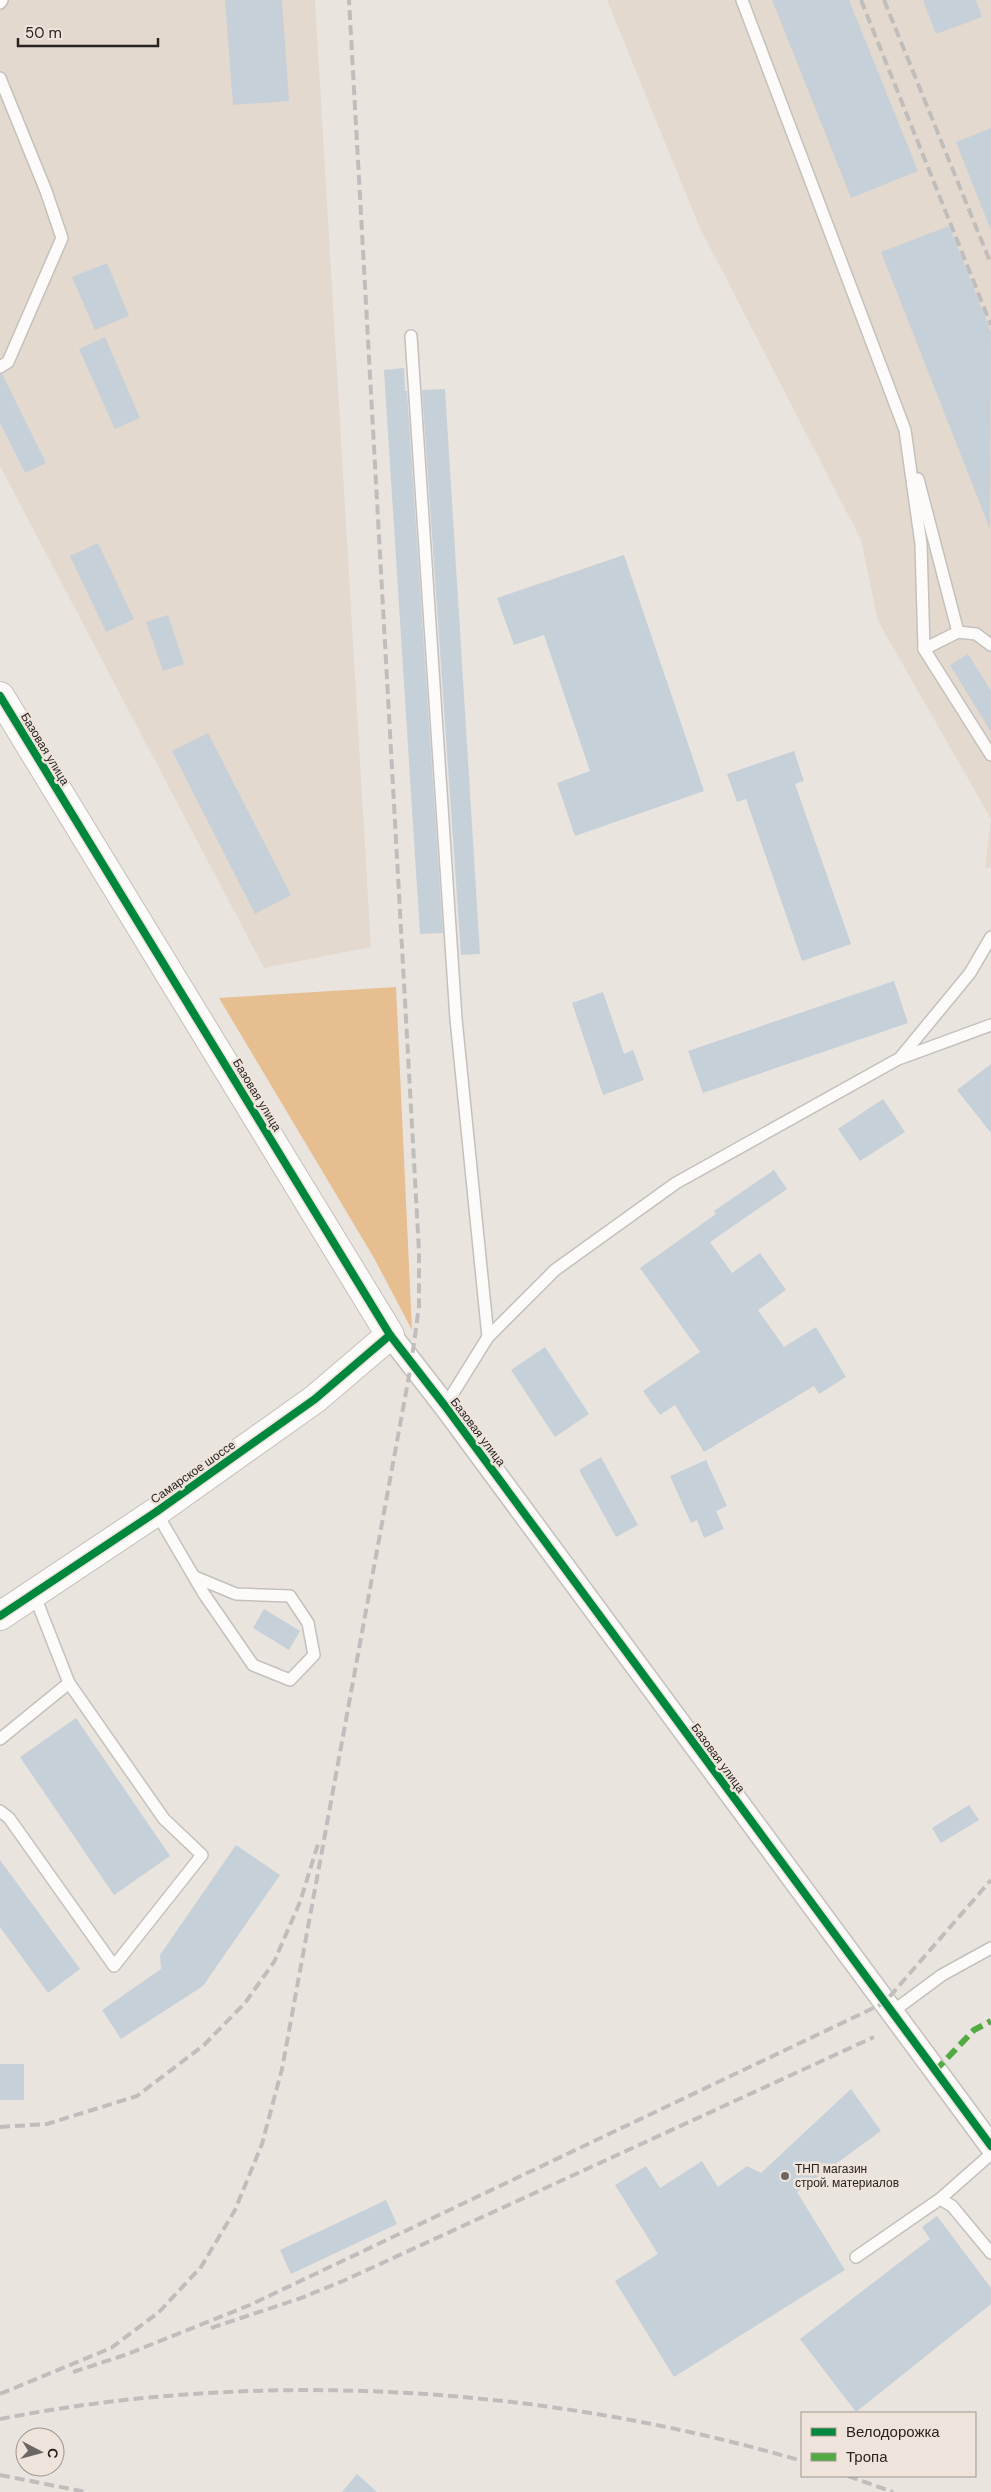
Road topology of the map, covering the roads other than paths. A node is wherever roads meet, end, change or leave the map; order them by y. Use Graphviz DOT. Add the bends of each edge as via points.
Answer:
graph roads {
  1 [pos="742,0"];
  2 [pos="0,78"];
  3 [pos="411,336"];
  4 [pos="0,367"];
  5 [pos="905,430"];
  6 [pos="958,632"];
  7 [pos="991,645"];
  8 [pos="924,649"];
  9 [pos="0,696"];
  10 [pos="991,755"];
  11 [pos="991,937"];
  12 [pos="991,1025"];
  13 [pos="900,1058"];
  14 [pos="390,1335"];
  15 [pos="488,1337"];
  16 [pos="445,1406"];
  17 [pos="156,1512"];
  18 [pos="195,1577"];
  19 [pos="34,1594"];
  20 [pos="0,1616"];
  21 [pos="69,1683"];
  22 [pos="0,1739"];
  23 [pos="0,1811"];
  24 [pos="991,1948"];
  25 [pos="892,2012"];
  26 [pos="991,2146"];
  27 [pos="991,2154"];
  28 [pos="940,2199"];
  29 [pos="991,2253"];
  30 [pos="856,2257"];
  1 -- 5 [label="lane"];
  2 -- 4 [label="lane" via="62,238 8,362"];
  3 -- 15 [label="lane" via="456,1019"];
  5 -- 6 [label="lane"];
  5 -- 8 [label="lane" via="921,544"];
  6 -- 7 [label="lane" via="976,634"];
  6 -- 8 [label="lane"];
  8 -- 10 [label="lane"];
  9 -- 14 [label="street, Базовая улица"];
  11 -- 13 [label="lane" via="970,973"];
  12 -- 13 [label="lane"];
  13 -- 15 [label="lane" via="676,1183 555,1270"];
  14 -- 16 [label="street, Базовая улица"];
  14 -- 17 [label="street, Самарское шоссе" via="315,1399"];
  15 -- 16 [label="lane"];
  16 -- 25 [label="street, Базовая улица"];
  17 -- 18 [label="lane"];
  17 -- 19 [label="street, Самарское шоссе"];
  18 -- 18 [label="lane" via="253,1665 290,1680 314,1655 308,1623 290,1596 236,1594"];
  19 -- 20 [label="street, Самарское шоссе"];
  19 -- 21 [label="lane"];
  21 -- 22 [label="lane"];
  21 -- 23 [label="lane" via="164,1820 202,1855 114,1966 9,1818"];
  24 -- 25 [label="lane" via="942,1975"];
  25 -- 26 [label="street, Базовая улица"];
  27 -- 28 [label="lane"];
  28 -- 29 [label="lane" via="952,2206"];
  28 -- 30 [label="lane"];
}
